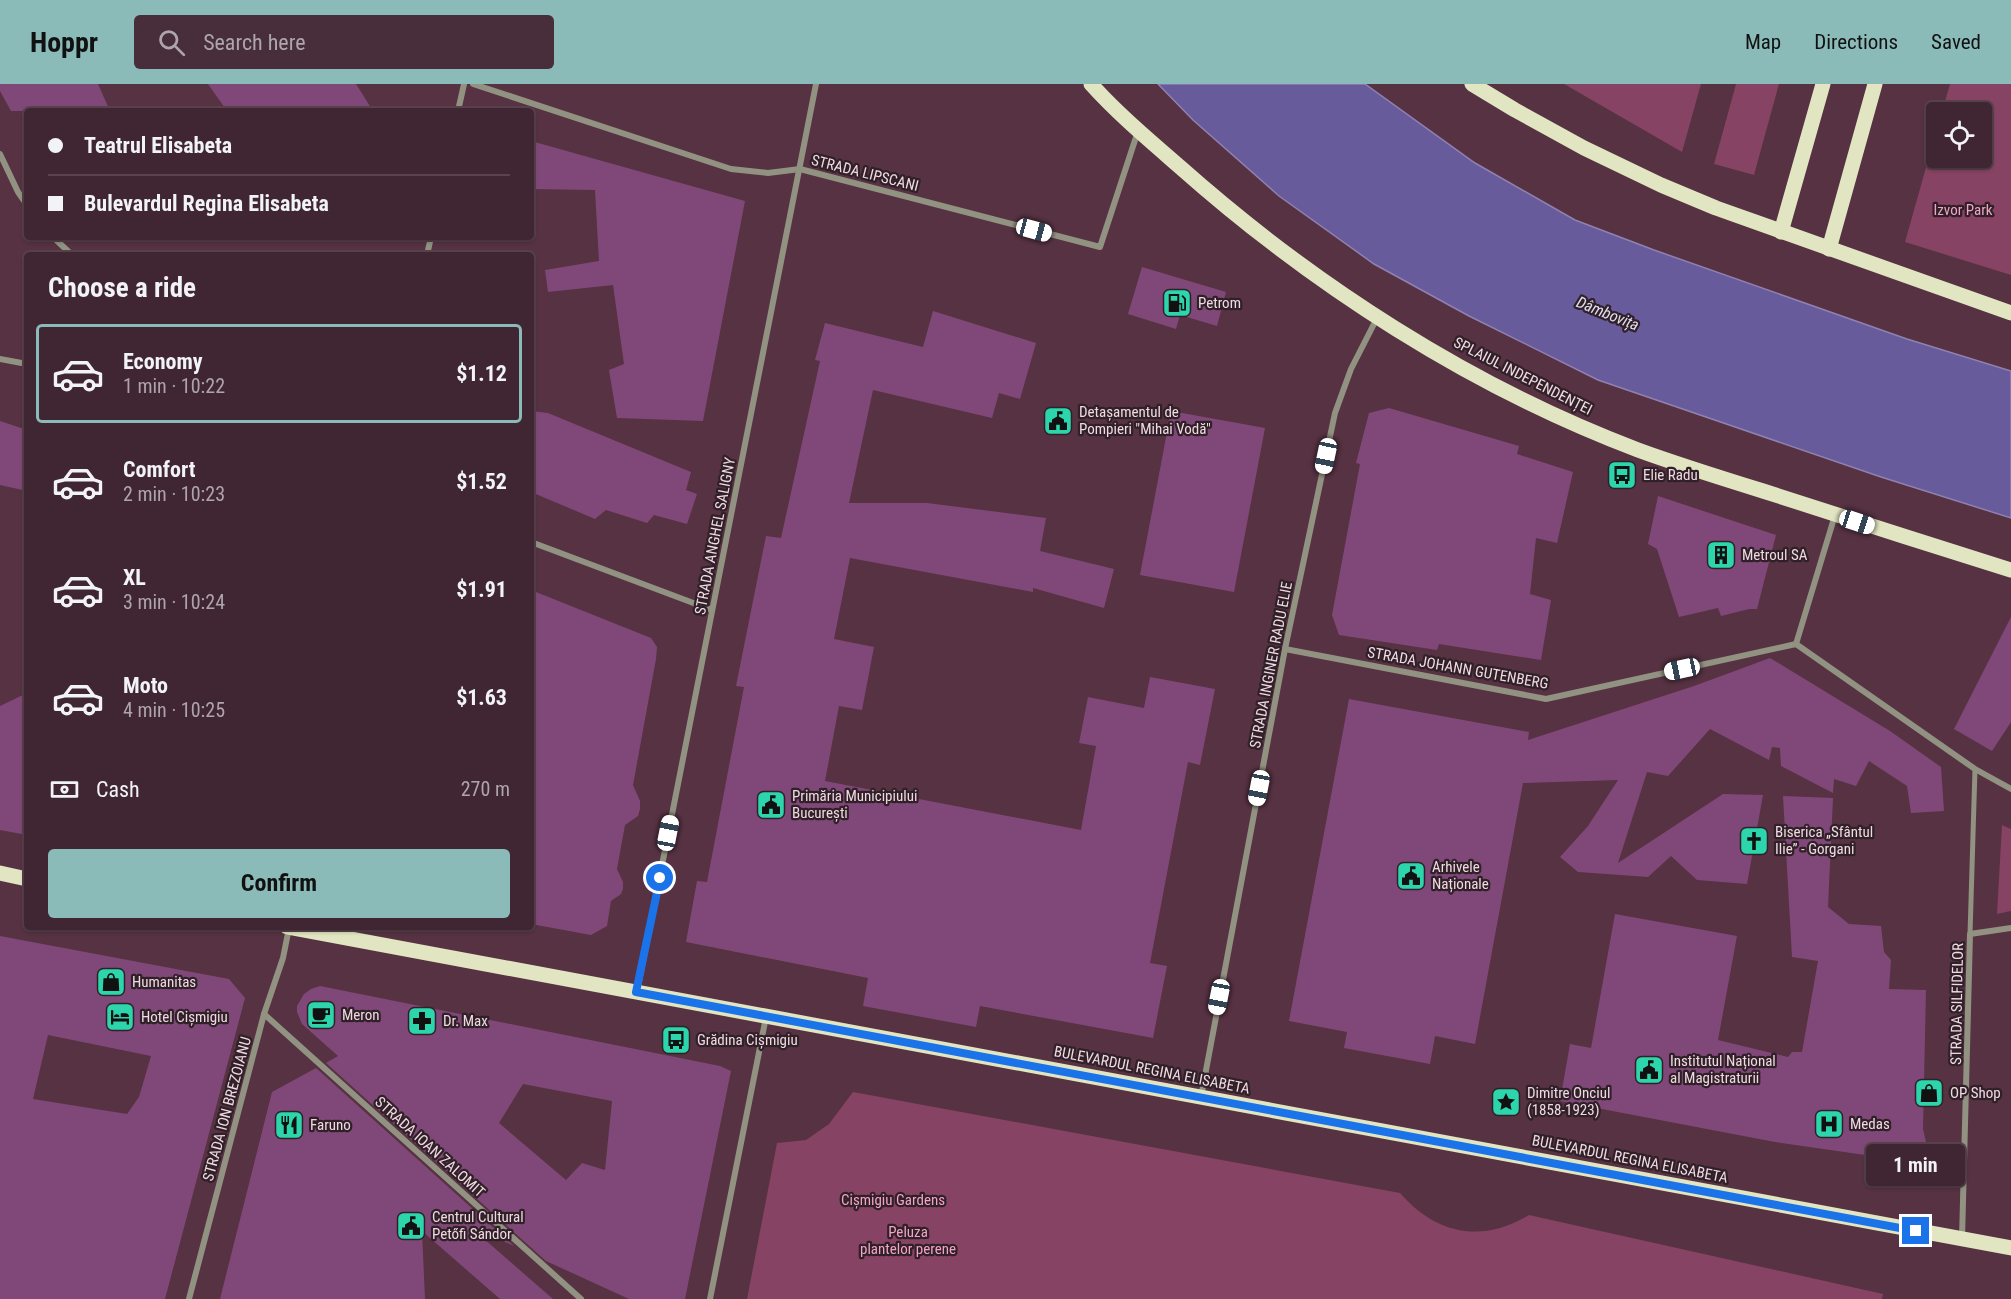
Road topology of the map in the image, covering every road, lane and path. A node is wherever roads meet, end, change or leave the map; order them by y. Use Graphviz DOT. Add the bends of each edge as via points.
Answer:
graph roads {
  1 [pos="464,84"];
  2 [pos="473,84"];
  3 [pos="816,84"];
  4 [pos="1091,84"];
  5 [pos="1472,84"];
  6 [pos="1822,84"];
  7 [pos="1875,84"];
  8 [pos="459,108"];
  9 [pos="1138,130"];
  10 [pos="0,154"];
  11 [pos="800,169"];
  12 [pos="24,201"];
  13 [pos="1781,232"];
  14 [pos="56,240"];
  15 [pos="1829,249"];
  16 [pos="69,252"];
  17 [pos="2011,313"];
  18 [pos="1378,316"];
  19 [pos="0,359"];
  20 [pos="24,363"];
  21 [pos="1835,515"];
  22 [pos="534,543"];
  23 [pos="2011,570"];
  24 [pos="712,610"];
  25 [pos="1796,644"];
  26 [pos="1285,649"];
  27 [pos="1975,769"];
  28 [pos="2011,789"];
  29 [pos="0,873"];
  30 [pos="24,878"];
  31 [pos="2011,928"];
  32 [pos="289,930"];
  33 [pos="305,930"];
  34 [pos="1970,934"];
  35 [pos="636,992"];
  36 [pos="264,1014"];
  37 [pos="766,1016"];
  38 [pos="1200,1097"];
  39 [pos="1962,1239"];
  40 [pos="2011,1248"];
  41 [pos="189,1299"];
  42 [pos="581,1299"];
  43 [pos="710,1299"];
  1 -- 8 [label="street"];
  2 -- 11 [label="street, STRADA LIPSCANI" via="731,169"];
  3 -- 11 [label="street, STRADA ANGHEL SALIGNY"];
  4 -- 9 [label="main road, SPLAIUL INDEPENDENȚEI"];
  5 -- 13 [label="main road" via="1584,148 1716,208"];
  6 -- 13 [label="main road"];
  7 -- 15 [label="main road"];
  9 -- 11 [label="street, STRADA LIPSCANI" via="1100,247"];
  9 -- 18 [label="main road, SPLAIUL INDEPENDENȚEI" via="1243,222"];
  10 -- 12 [label="street"];
  11 -- 24 [label="street, STRADA ANGHEL SALIGNY"];
  13 -- 15 [label="main road"];
  14 -- 16 [label="street"];
  15 -- 17 [label="main road"];
  18 -- 21 [label="main road, SPLAIUL INDEPENDENȚEI" via="1489,382 1591,431"];
  18 -- 26 [label="street, STRADA INGINER RADU ELIE" via="1351,369 1335,413"];
  19 -- 20 [label="street"];
  21 -- 23 [label="main road, SPLAIUL INDEPENDENȚEI"];
  21 -- 25 [label="street"];
  22 -- 24 [label="street"];
  24 -- 35 [label="street, STRADA ANGHEL SALIGNY"];
  25 -- 26 [label="street, STRADA JOHANN GUTENBERG" via="1546,699"];
  25 -- 27 [label="street"];
  26 -- 38 [label="street, STRADA INGINER RADU ELIE"];
  27 -- 28 [label="street"];
  27 -- 34 [label="street, STRADA SILFIDELOR"];
  29 -- 30 [label="main road"];
  31 -- 34 [label="street"];
  32 -- 36 [label="street, STRADA ION BREZOIANU" via="284,958"];
  33 -- 35 [label="main road, BULEVARDUL REGINA ELISABETA"];
  34 -- 39 [label="street, STRADA SILFIDELOR"];
  35 -- 37 [label="main road, BULEVARDUL REGINA ELISABETA"];
  36 -- 41 [label="street, STRADA ION BREZOIANU"];
  36 -- 42 [label="street, STRADA IOAN ZALOMIT"];
  37 -- 38 [label="main road, BULEVARDUL REGINA ELISABETA"];
  37 -- 43 [label="street"];
  38 -- 39 [label="main road, BULEVARDUL REGINA ELISABETA"];
  39 -- 40 [label="main road, BULEVARDUL REGINA ELISABETA"];
}
